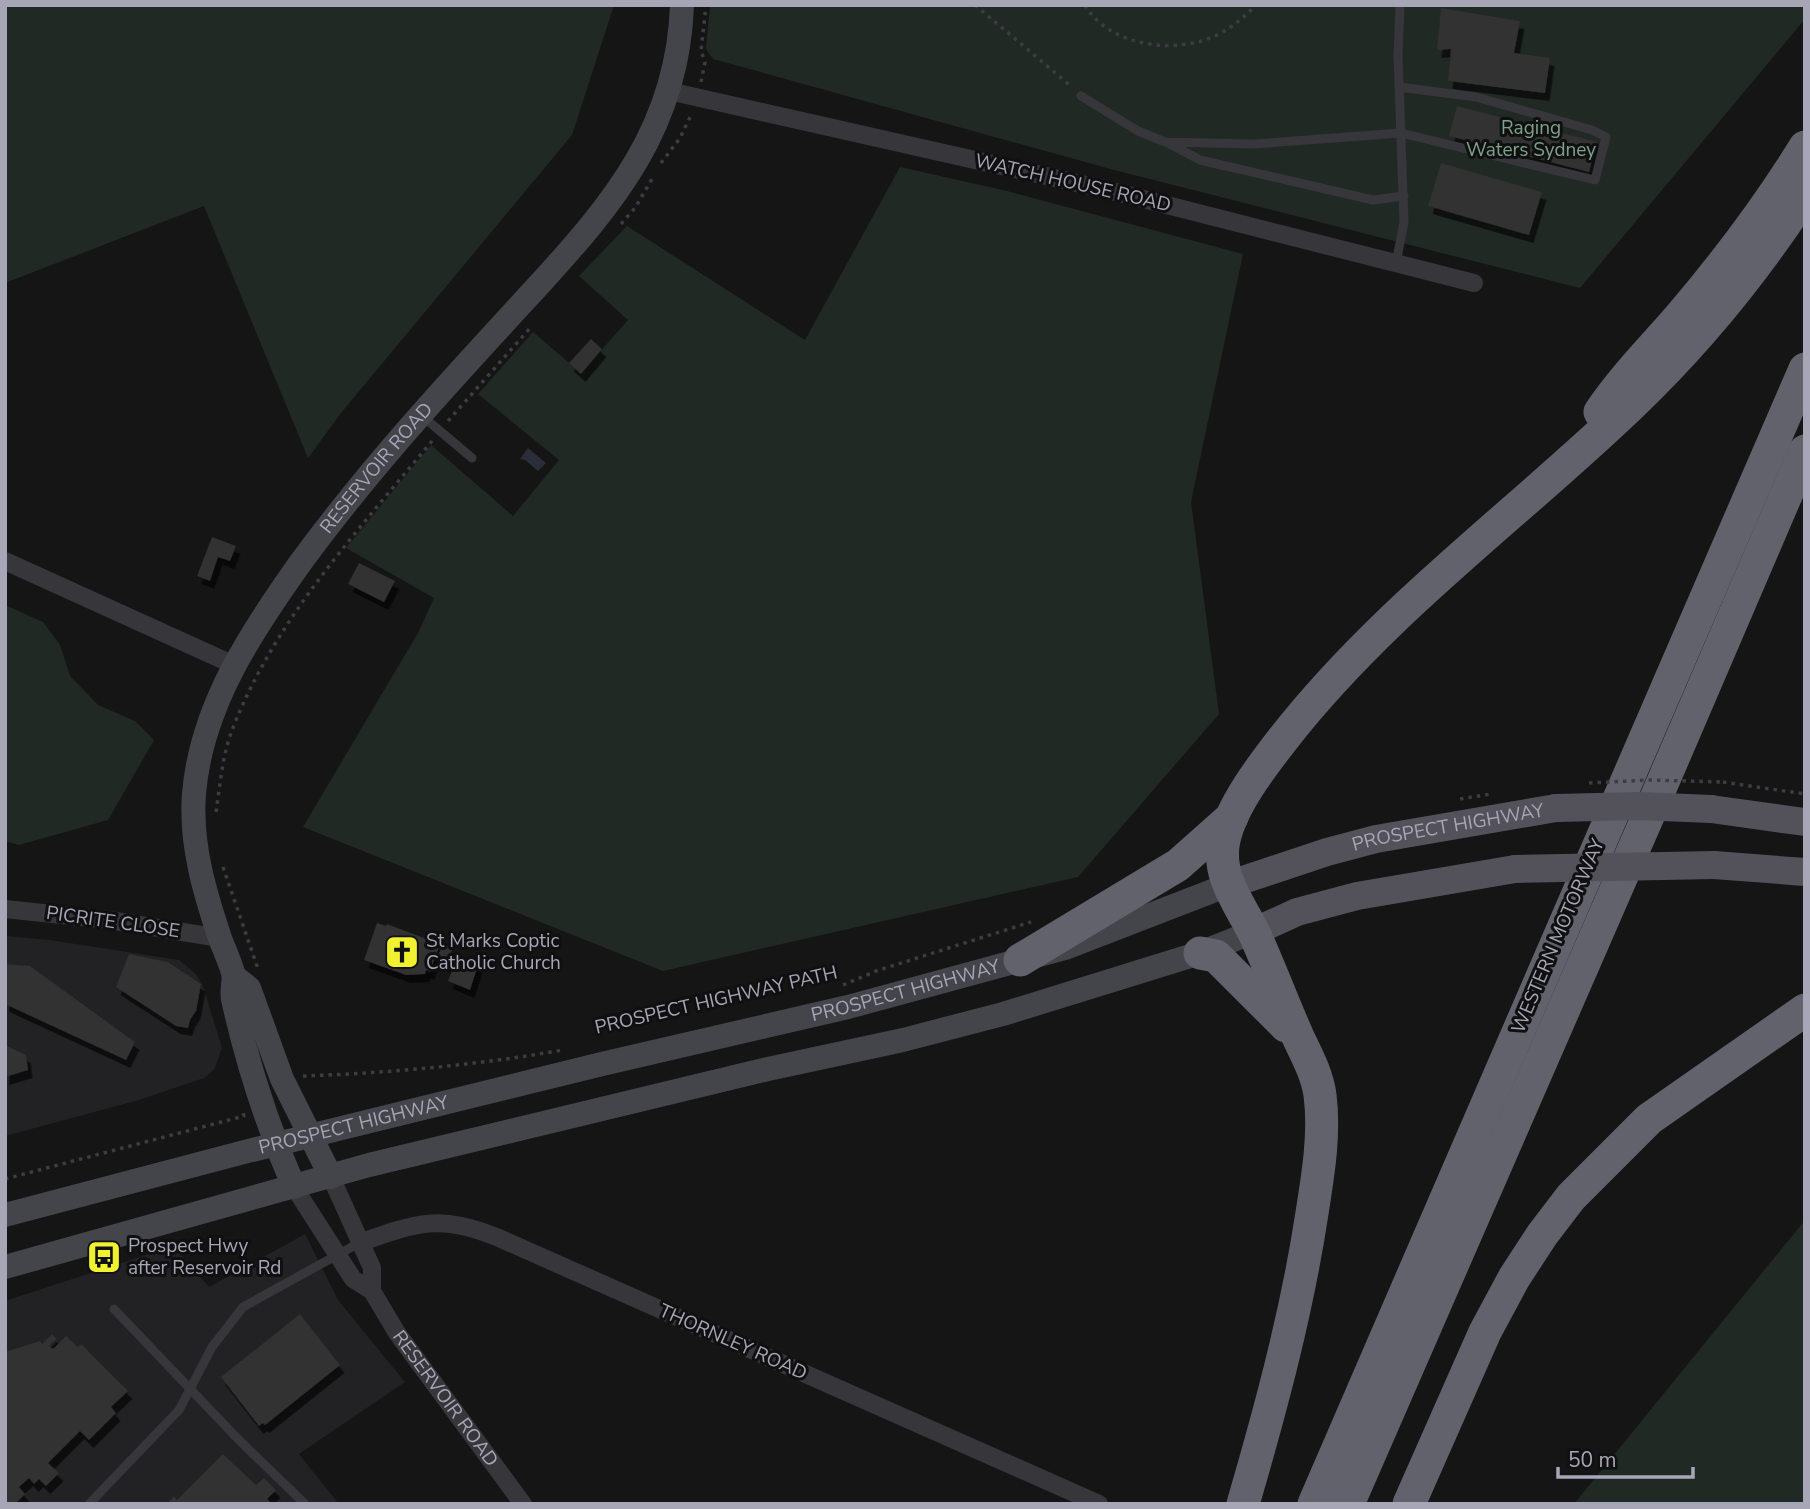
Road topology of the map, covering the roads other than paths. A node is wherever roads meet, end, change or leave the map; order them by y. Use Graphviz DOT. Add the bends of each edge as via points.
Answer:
graph roads {
  1 [pos="682,5"];
  2 [pos="1399,5"];
  3 [pos="1399,87"];
  4 [pos="669,91"];
  5 [pos="1081,96"];
  6 [pos="1401,132"];
  7 [pos="1165,142"];
  8 [pos="1805,147"];
  9 [pos="1805,194"];
  10 [pos="1404,196"];
  11 [pos="1396,263"];
  12 [pos="1474,283"];
  13 [pos="1805,369"];
  14 [pos="420,414"];
  15 [pos="1805,451"];
  16 [pos="472,458"];
  17 [pos="1564,467"];
  18 [pos="5,561"];
  19 [pos="234,665"];
  20 [pos="1232,817"];
  21 [pos="1805,822"];
  22 [pos="1805,872"];
  23 [pos="1228,885"];
  24 [pos="5,909"];
  25 [pos="1253,932"];
  26 [pos="220,938"];
  27 [pos="1200,953"];
  28 [pos="1020,960"];
  29 [pos="234,976"];
  30 [pos="1805,1010"];
  31 [pos="1300,1040"];
  32 [pos="310,1136"];
  33 [pos="276,1145"];
  34 [pos="331,1177"];
  35 [pos="294,1187"];
  36 [pos="5,1215"];
  37 [pos="359,1243"];
  38 [pos="338,1254"];
  39 [pos="5,1266"];
  40 [pos="372,1291"];
  41 [pos="114,1309"];
  42 [pos="1485,1332"];
  43 [pos="190,1390"];
  44 [pos="89,1504"];
  45 [pos="305,1504"];
  46 [pos="523,1504"];
  47 [pos="1099,1504"];
  48 [pos="1243,1504"];
  49 [pos="1314,1504"];
  50 [pos="1348,1504"];
  51 [pos="1409,1504"];
  52 [pos="1430,1504"];
  1 -- 4 [label="main road, RESERVOIR ROAD"];
  2 -- 3 [label="lane"];
  3 -- 6 [label="lane"];
  3 -- 6 [label="lane" via="1476,97 1606,137 1594,180"];
  4 -- 11 [label="street, WATCH HOUSE ROAD" via="1094,187"];
  4 -- 14 [label="main road, RESERVOIR ROAD" via="640,156 594,222"];
  5 -- 7 [label="lane"];
  6 -- 7 [label="lane" via="1254,144"];
  6 -- 10 [label="lane"];
  7 -- 10 [label="lane" via="1200,160 1373,200"];
  8 -- 17 [label="highway" via="1721,265 1614,390"];
  9 -- 17 [label="highway" via="1711,320 1631,405"];
  10 -- 11 [label="lane"];
  11 -- 12 [label="street, WATCH HOUSE ROAD"];
  13 -- 49 [label="highway, WESTERN MOTORWAY"];
  14 -- 16 [label="lane"];
  14 -- 19 [label="main road, RESERVOIR ROAD" via="327,526"];
  15 -- 50 [label="highway, WESTERN MOTORWAY"];
  17 -- 20 [label="highway" via="1356,653 1261,767"];
  18 -- 19 [label="street"];
  19 -- 26 [label="main road, RESERVOIR ROAD" via="206,732 194,796 200,871"];
  20 -- 23 [label="highway" via="1222,851"];
  20 -- 28 [label="highway" via="1178,865"];
  21 -- 23 [label="main road, PROSPECT HIGHWAY, bridge" via="1711,809 1556,808 1376,839"];
  22 -- 25 [label="main road, bridge" via="1714,865 1515,869 1357,896 1297,912"];
  23 -- 25 [label="highway"];
  23 -- 28 [label="main road, PROSPECT HIGHWAY" via="1065,948"];
  24 -- 26 [label="street, PICRITE CLOSE"];
  25 -- 27 [label="main road"];
  25 -- 31 [label="highway"];
  26 -- 29 [label="main road, RESERVOIR ROAD"];
  27 -- 31 [label="highway" via="1216,956"];
  27 -- 34 [label="main road" via="903,1040"];
  28 -- 32 [label="main road, PROSPECT HIGHWAY" via="848,1007"];
  29 -- 32 [label="main road, RESERVOIR ROAD" via="248,988 282,1079"];
  29 -- 33 [label="main road, RESERVOIR ROAD" via="232,995"];
  30 -- 42 [label="highway" via="1649,1119 1605,1162 1542,1235"];
  31 -- 48 [label="highway" via="1320,1094 1318,1172 1288,1344"];
  32 -- 33 [label="main road, PROSPECT HIGHWAY"];
  32 -- 34 [label="main road, RESERVOIR ROAD"];
  33 -- 35 [label="main road, RESERVOIR ROAD"];
  33 -- 36 [label="main road, PROSPECT HIGHWAY"];
  34 -- 35 [label="main road"];
  34 -- 37 [label="street, RESERVOIR ROAD"];
  35 -- 38 [label="street, RESERVOIR ROAD"];
  35 -- 39 [label="main road"];
  37 -- 38 [label="lane"];
  37 -- 40 [label="street, RESERVOIR ROAD" via="372,1268"];
  37 -- 47 [label="street, THORNLEY ROAD" via="424,1223 474,1228"];
  38 -- 40 [label="street, RESERVOIR ROAD" via="353,1279"];
  38 -- 43 [label="lane" via="243,1307 212,1346"];
  40 -- 46 [label="street, RESERVOIR ROAD" via="397,1333"];
  41 -- 43 [label="lane"];
  42 -- 51 [label="highway"];
  42 -- 52 [label="highway" via="1482,1381"];
  43 -- 44 [label="lane" via="179,1410"];
  43 -- 45 [label="lane"];
}
